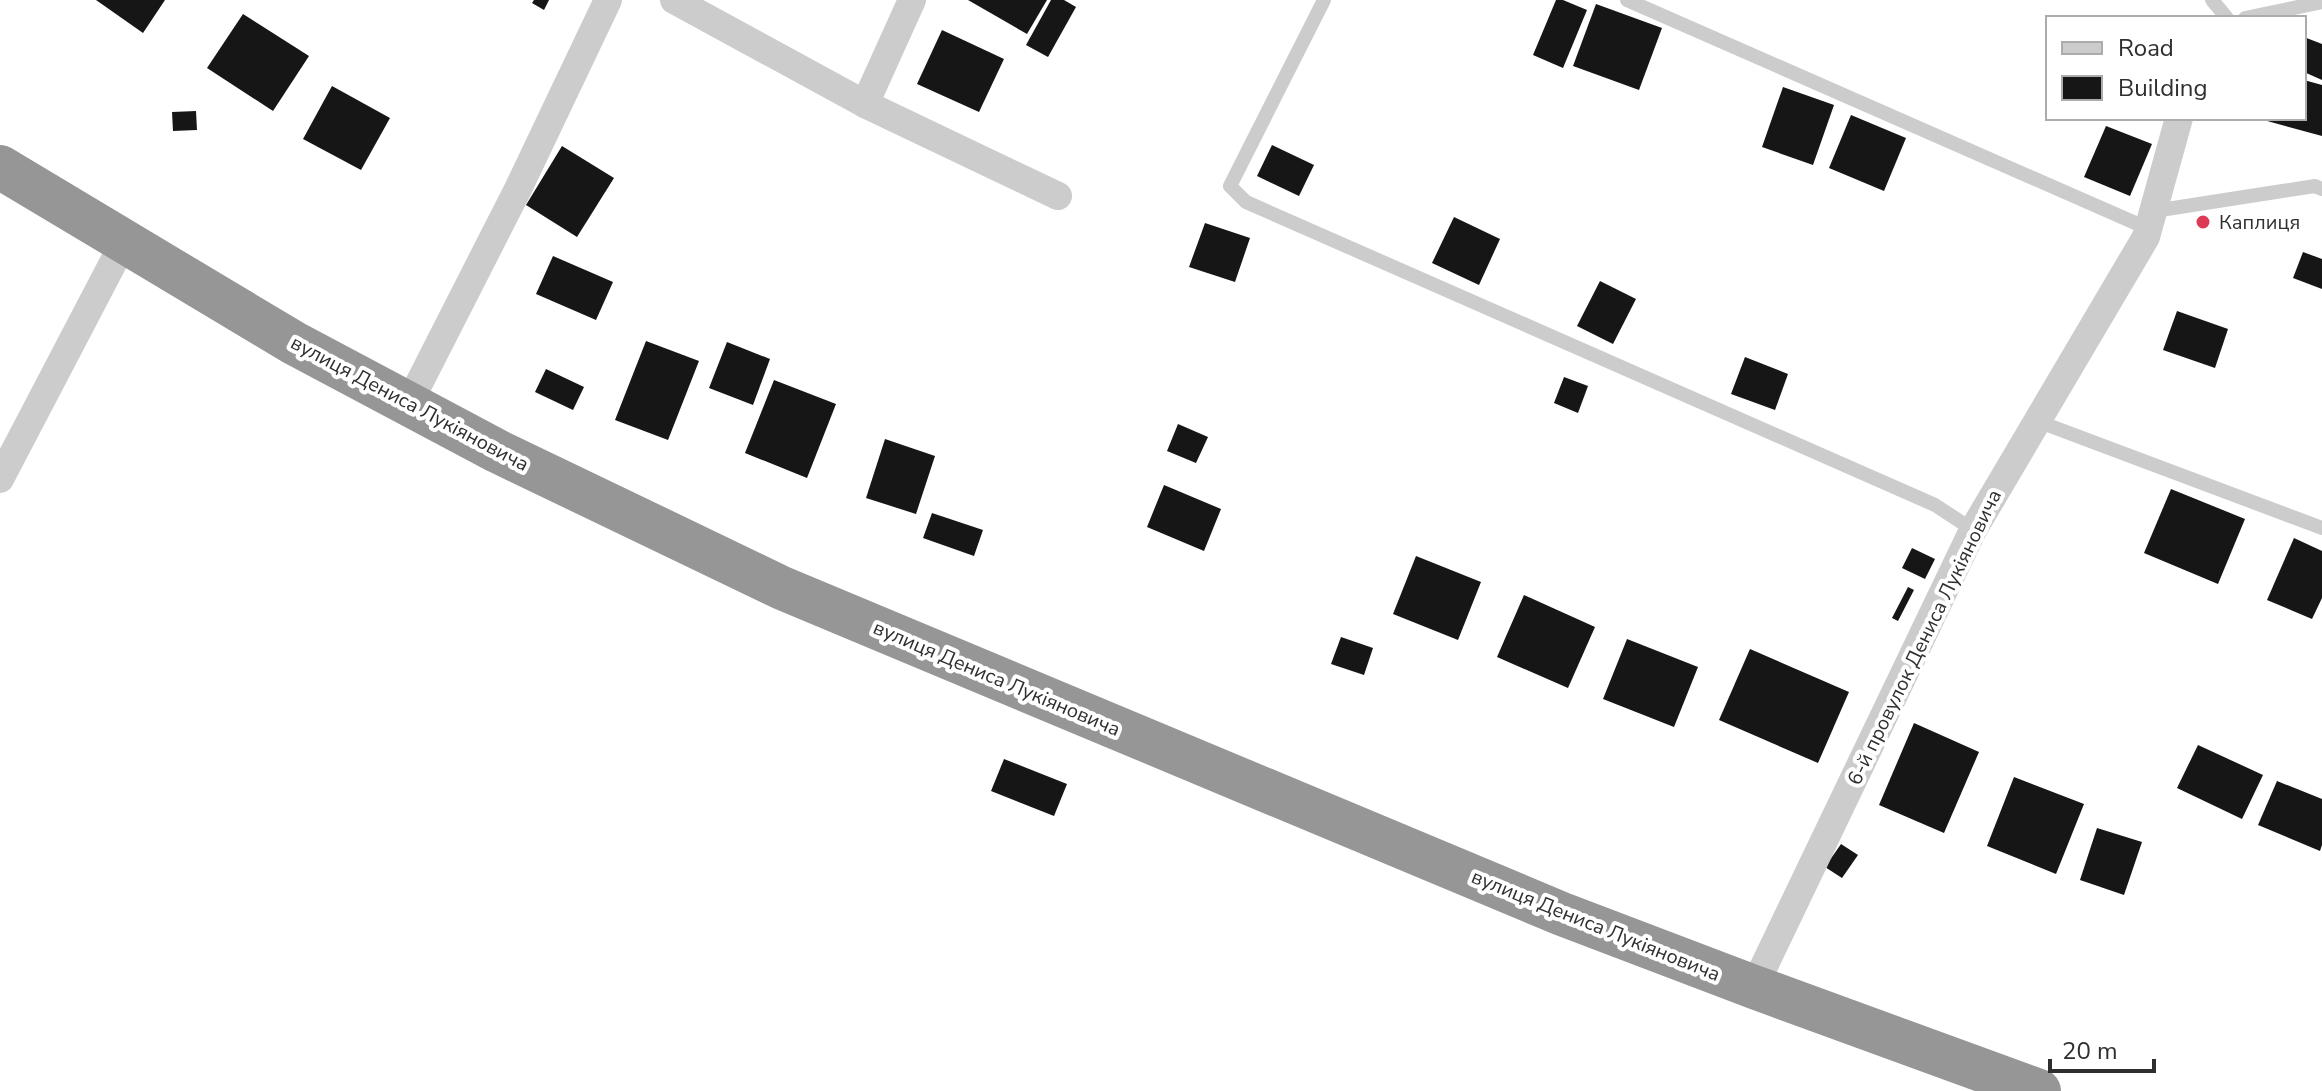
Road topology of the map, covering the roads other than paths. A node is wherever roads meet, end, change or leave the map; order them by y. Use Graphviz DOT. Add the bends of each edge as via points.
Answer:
graph roads {
  1 [pos="608,0"];
  2 [pos="674,0"];
  3 [pos="912,0"];
  4 [pos="1324,0"];
  5 [pos="1627,0"];
  6 [pos="2212,0"];
  7 [pos="2322,2"];
  8 [pos="2225,16"];
  9 [pos="2255,16"];
  10 [pos="865,104"];
  11 [pos="2178,120"];
  12 [pos="0,167"];
  13 [pos="2322,189"];
  14 [pos="1058,196"];
  15 [pos="2151,220"];
  16 [pos="125,240"];
  17 [pos="409,403"];
  18 [pos="2037,421"];
  19 [pos="0,479"];
  20 [pos="2322,528"];
  21 [pos="1973,530"];
  22 [pos="1754,987"];
  23 [pos="2039,1091"];
  1 -- 17 [label="street"];
  2 -- 10 [label="street"];
  3 -- 10 [label="street"];
  4 -- 21 [label="lane" via="1230,186 1246,202 1935,505"];
  5 -- 15 [label="lane"];
  6 -- 8 [label="lane"];
  7 -- 9 [label="lane"];
  10 -- 14 [label="street"];
  11 -- 15 [label="street, 6-й провулок Дениса Лукіяновича"];
  12 -- 16 [label="highway, вулиця Дениса Лукіяновича"];
  13 -- 15 [label="lane" via="2315,186"];
  15 -- 18 [label="street, 6-й провулок Дениса Лукіяновича" via="2139,251"];
  16 -- 17 [label="highway, вулиця Дениса Лукіяновича" via="294,343"];
  16 -- 19 [label="street"];
  17 -- 22 [label="highway, вулиця Дениса Лукіяновича" via="782,588 1548,908"];
  18 -- 20 [label="lane"];
  18 -- 21 [label="street, 6-й провулок Дениса Лукіяновича"];
  21 -- 22 [label="street, 6-й провулок Дениса Лукіяновича"];
  22 -- 23 [label="highway, вулиця Дениса Лукіяновича"];
}
